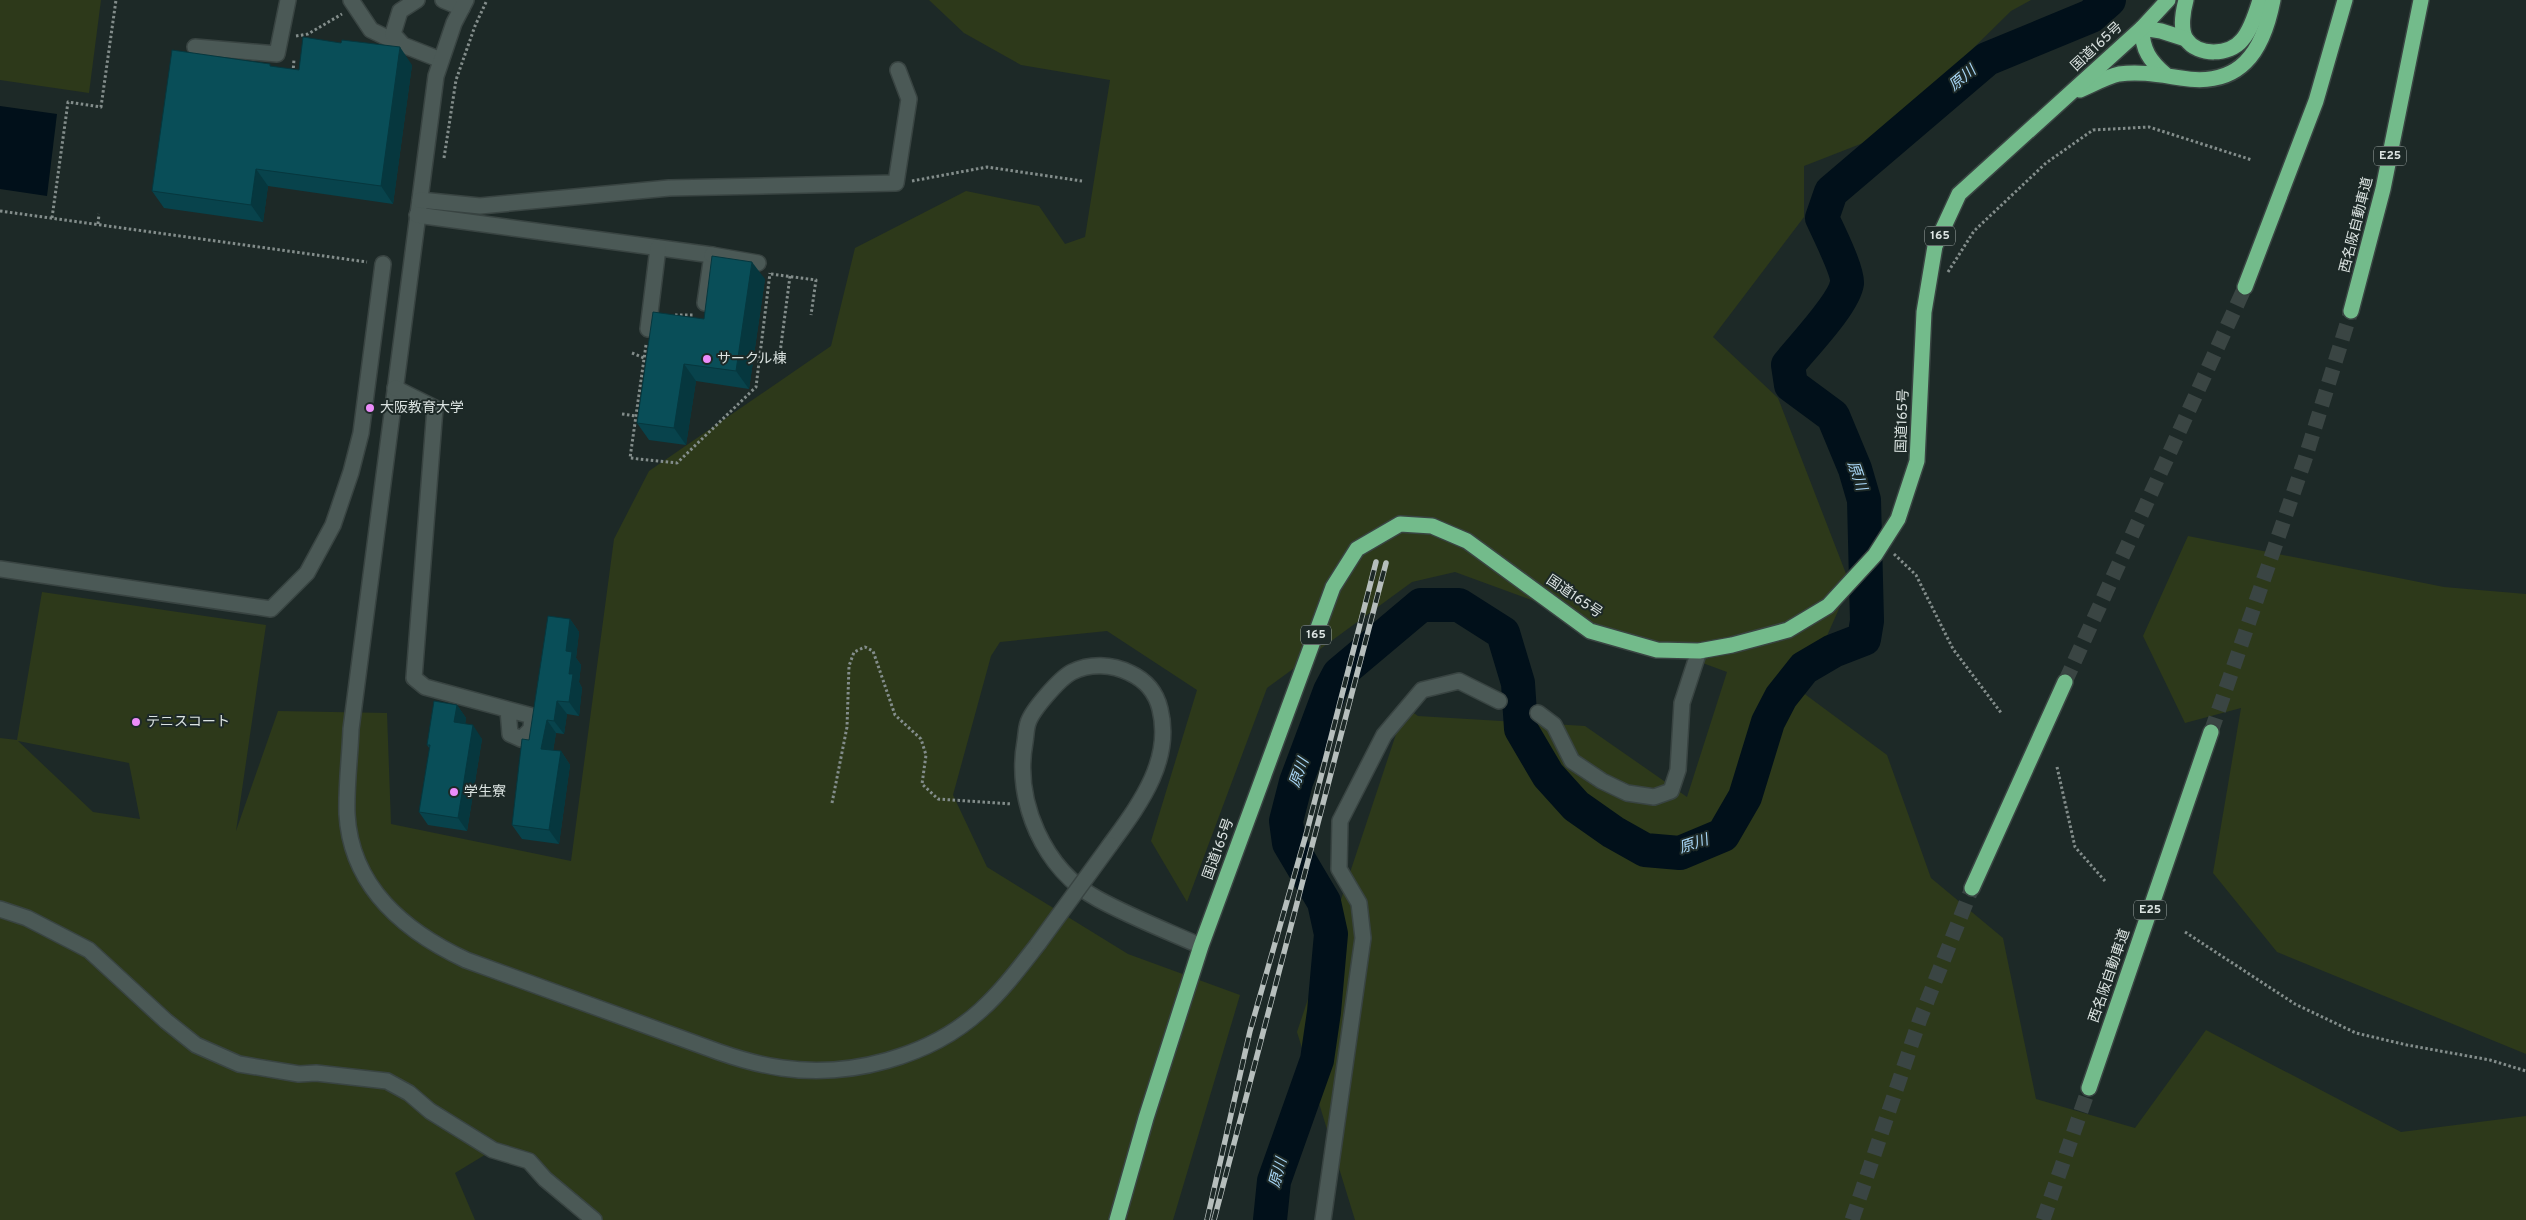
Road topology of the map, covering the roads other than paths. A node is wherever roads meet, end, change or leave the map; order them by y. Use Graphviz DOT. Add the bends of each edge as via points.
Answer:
graph roads {
  1 [pos="288,0"];
  2 [pos="351,0"];
  3 [pos="417,0"];
  4 [pos="443,0"];
  5 [pos="2168,0"];
  6 [pos="2186,0"];
  7 [pos="2260,0"];
  8 [pos="2273,0"];
  9 [pos="2345,0"];
  10 [pos="2421,0"];
  11 [pos="464,4"];
  12 [pos="2142,28"];
  13 [pos="2186,39"];
  14 [pos="403,45"];
  15 [pos="195,48"];
  16 [pos="441,60"];
  17 [pos="898,70"];
  18 [pos="2166,75"];
  19 [pos="2071,93"];
  20 [pos="418,207"];
  21 [pos="658,248"];
  22 [pos="712,255"];
  23 [pos="758,263"];
  24 [pos="382,264"];
  25 [pos="2244,288"];
  26 [pos="708,303"];
  27 [pos="2351,311"];
  28 [pos="648,329"];
  29 [pos="395,388"];
  30 [pos="0,570"];
  31 [pos="1699,651"];
  32 [pos="2065,682"];
  33 [pos="1499,701"];
  34 [pos="508,710"];
  35 [pos="1538,713"];
  36 [pos="2211,732"];
  37 [pos="1972,888"];
  38 [pos="0,909"];
  39 [pos="1201,946"];
  40 [pos="2089,1088"];
  41 [pos="594,1220"];
  42 [pos="1117,1220"];
  43 [pos="1324,1220"];
  1 -- 15 [label="street" via="277,54"];
  2 -- 14 [label="street" via="370,30"];
  3 -- 14 [label="street" via="400,11 393,34"];
  4 -- 11 [label="street"];
  5 -- 12 [label="highway, 国道165号 / 165"];
  6 -- 13 [label="highway" via="2183,24"];
  7 -- 13 [label="highway" via="2242,39 2232,49 2208,51"];
  8 -- 18 [label="highway" via="2258,48 2237,70 2196,80"];
  9 -- 25 [label="highway" via="2316,101"];
  10 -- 27 [label="highway, 西名阪自動車道 / E25" via="2383,189"];
  11 -- 16 [label="street"];
  12 -- 13 [label="highway"];
  12 -- 18 [label="highway" via="2146,52"];
  12 -- 19 [label="highway, 国道165号 / 165"];
  14 -- 16 [label="street"];
  16 -- 20 [label="street"];
  17 -- 20 [label="street" via="909,99 896,183 669,188 480,206"];
  18 -- 19 [label="highway" via="2118,74"];
  19 -- 31 [label="highway, 国道165号 / 165" via="1959,194 1935,246 1924,312 1917,461 1898,519 1879,550 1828,606 1788,630"];
  20 -- 21 [label="street"];
  20 -- 29 [label="street"];
  21 -- 22 [label="street"];
  21 -- 28 [label="street"];
  22 -- 23 [label="street"];
  22 -- 26 [label="street"];
  24 -- 30 [label="street" via="361,433 351,472 333,525 307,573 271,609"];
  29 -- 34 [label="street" via="435,408 414,678 425,687"];
  29 -- 39 [label="street, bridge" via="351,730 347,814 354,850 366,878 384,904 408,927 466,960 748,1061 783,1068 850,1069 935,1042 979,1012 1009,982 1038,944 1110,845 1142,800 1161,756 1164,725 1157,697 1140,678 1121,669 1096,665 1070,672 1046,696 1028,722 1022,759 1024,790 1038,836 1069,878 1097,899"];
  31 -- 35 [label="street" via="1682,703 1678,770 1671,791 1654,797 1627,793 1602,781 1572,761 1554,725"];
  31 -- 39 [label="highway, 国道165号 / 165" via="1657,650 1590,631 1467,541 1432,526 1400,524 1364,545 1357,550 1333,587"];
  32 -- 37 [label="highway"];
  33 -- 43 [label="street" via="1460,681 1422,690 1384,735 1340,821 1339,868 1359,903 1363,938"];
  36 -- 40 [label="highway, 西名阪自動車道 / E25"];
  38 -- 41 [label="street" via="27,918 89,950 196,1045 239,1064 299,1074 387,1081 493,1150 529,1161 545,1179"];
  39 -- 42 [label="highway, 国道165号 / 165"];
}
